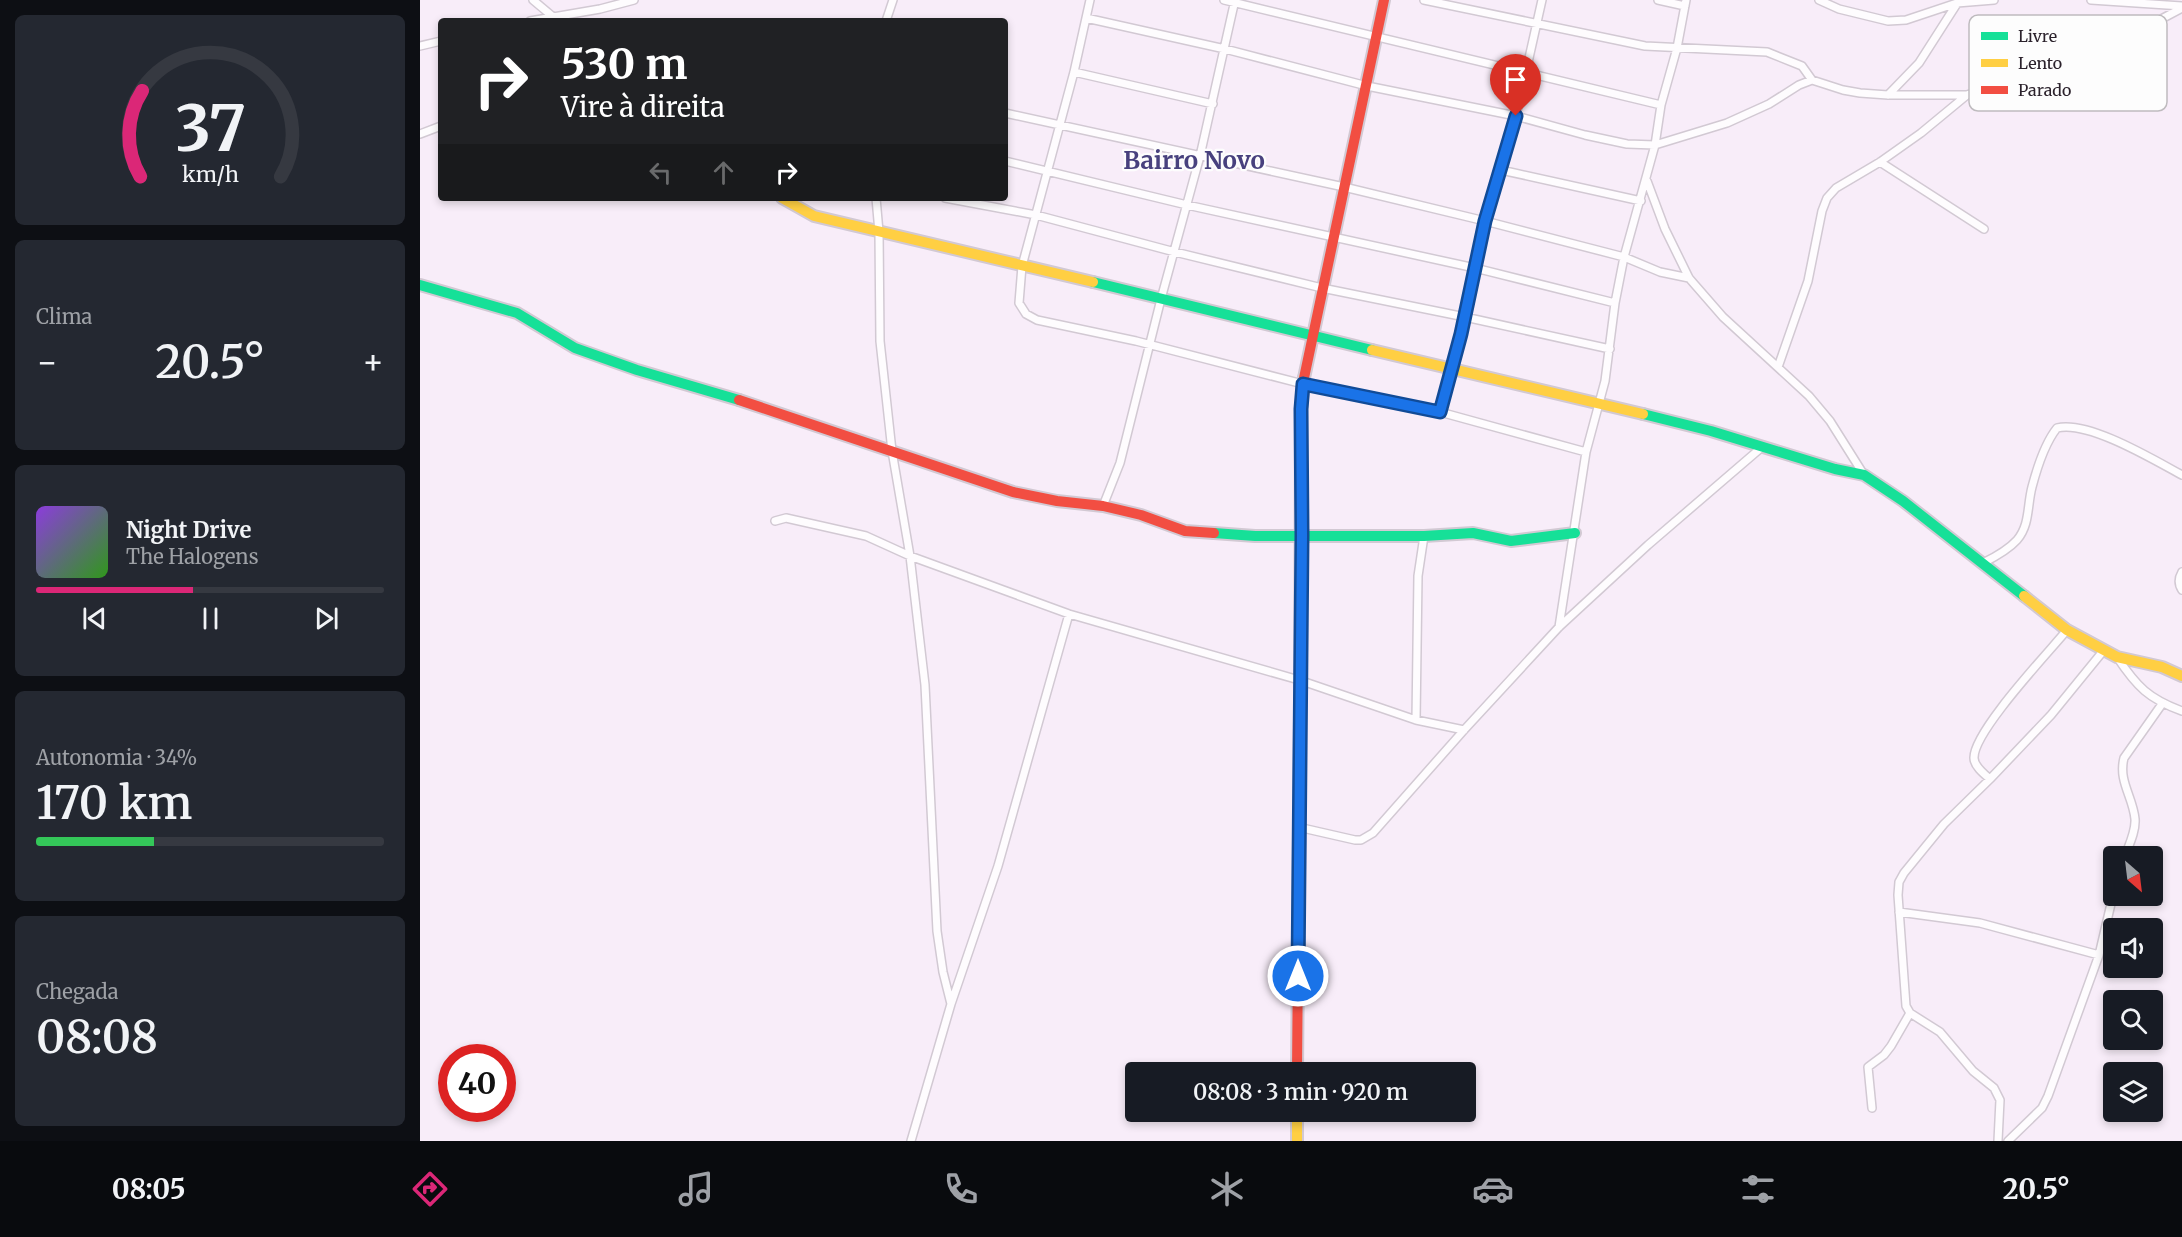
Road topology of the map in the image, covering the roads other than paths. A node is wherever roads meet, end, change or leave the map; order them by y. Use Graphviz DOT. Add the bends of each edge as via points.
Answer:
graph roads {
  1 [pos="533,0"];
  2 [pos="633,0"];
  3 [pos="893,0"];
  4 [pos="1090,0"];
  5 [pos="1224,0"];
  6 [pos="1384,0"];
  7 [pos="1424,0"];
  8 [pos="1542,0"];
  9 [pos="1658,0"];
  10 [pos="1819,0"];
  11 [pos="1994,0"];
  12 [pos="2091,0"];
  13 [pos="1235,1"];
  14 [pos="1958,2"];
  15 [pos="1685,3"];
  16 [pos="2182,7"];
  17 [pos="2167,15"];
  18 [pos="555,18"];
  19 [pos="887,18"];
  20 [pos="1086,18"];
  21 [pos="1536,22"];
  22 [pos="1377,37"];
  23 [pos="438,42"];
  24 [pos="420,46"];
  25 [pos="1677,48"];
  26 [pos="1225,50"];
  27 [pos="1526,71"];
  28 [pos="1074,72"];
  29 [pos="1812,80"];
  30 [pos="1367,86"];
  31 [pos="1888,95"];
  32 [pos="1967,95"];
  33 [pos="1213,104"];
  34 [pos="1661,105"];
  35 [pos="1008,114"];
  36 [pos="1516,116"];
  37 [pos="1060,124"];
  38 [pos="438,127"];
  39 [pos="420,134"];
  40 [pos="1655,145"];
  41 [pos="1200,156"];
  42 [pos="1880,162"];
  43 [pos="1008,163"];
  44 [pos="1048,170"];
  45 [pos="1501,170"];
  46 [pos="1647,181"];
  47 [pos="1344,187"];
  48 [pos="787,201"];
  49 [pos="876,201"];
  50 [pos="961,201"];
  51 [pos="1641,201"];
  52 [pos="1187,205"];
  53 [pos="1036,215"];
  54 [pos="1485,221"];
  55 [pos="1984,229"];
  56 [pos="879,232"];
  57 [pos="1333,237"];
  58 [pos="1175,252"];
  59 [pos="1624,257"];
  60 [pos="1022,266"];
  61 [pos="1475,268"];
  62 [pos="1689,278"];
  63 [pos="420,285"];
  64 [pos="1322,288"];
  65 [pos="1161,299"];
  66 [pos="1615,303"];
  67 [pos="1465,316"];
  68 [pos="1312,337"];
  69 [pos="1149,345"];
  70 [pos="1610,349"];
  71 [pos="1452,368"];
  72 [pos="1778,368"];
  73 [pos="1303,384"];
  74 [pos="1599,405"];
  75 [pos="1440,412"];
  76 [pos="1762,447"];
  77 [pos="892,452"];
  78 [pos="1586,452"];
  79 [pos="1864,475"];
  80 [pos="2182,475"];
  81 [pos="1103,506"];
  82 [pos="775,521"];
  83 [pos="1575,532"];
  84 [pos="1302,535"];
  85 [pos="1424,536"];
  86 [pos="910,556"];
  87 [pos="1983,563"];
  88 [pos="2182,572"];
  89 [pos="2182,590"];
  90 [pos="1069,614"];
  91 [pos="1559,627"];
  92 [pos="2067,630"];
  93 [pos="2104,650"];
  94 [pos="2117,657"];
  95 [pos="2182,676"];
  96 [pos="1299,680"];
  97 [pos="2162,704"];
  98 [pos="2182,711"];
  99 [pos="1416,720"];
  100 [pos="1464,730"];
  101 [pos="1990,779"];
  102 [pos="1298,827"];
  103 [pos="2128,846"];
  104 [pos="2110,906"];
  105 [pos="1899,912"];
  106 [pos="2099,955"];
  107 [pos="951,1004"];
  108 [pos="1910,1013"];
  109 [pos="1297,1062"];
  110 [pos="1872,1108"];
  111 [pos="1297,1122"];
  112 [pos="911,1141"];
  113 [pos="1297,1141"];
  114 [pos="1998,1141"];
  115 [pos="2008,1141"];
  1 -- 18 [label="street"];
  2 -- 18 [label="street"];
  3 -- 19 [label="street"];
  4 -- 20 [label="street"];
  5 -- 13 [label="street"];
  6 -- 22 [label="street"];
  7 -- 21 [label="street"];
  8 -- 21 [label="street"];
  9 -- 15 [label="street"];
  10 -- 14 [label="street" via="1888,21 1906,20"];
  11 -- 14 [label="street"];
  12 -- 16 [label="street"];
  13 -- 22 [label="street"];
  13 -- 26 [label="street"];
  14 -- 31 [label="street" via="1919,63"];
  15 -- 25 [label="street"];
  16 -- 17 [label="street"];
  20 -- 26 [label="street"];
  20 -- 28 [label="street"];
  21 -- 25 [label="street" via="1613,40"];
  21 -- 27 [label="street"];
  22 -- 27 [label="street"];
  22 -- 30 [label="street"];
  23 -- 24 [label="street"];
  25 -- 29 [label="street" via="1767,52 1802,66"];
  25 -- 34 [label="street"];
  26 -- 30 [label="street"];
  26 -- 33 [label="street"];
  27 -- 34 [label="street"];
  27 -- 36 [label="street"];
  28 -- 33 [label="street"];
  28 -- 37 [label="street"];
  29 -- 31 [label="street" via="1843,90"];
  29 -- 40 [label="street" via="1748,115"];
  30 -- 36 [label="street"];
  30 -- 47 [label="street"];
  31 -- 32 [label="street"];
  32 -- 42 [label="street"];
  33 -- 41 [label="street"];
  34 -- 40 [label="street"];
  35 -- 37 [label="street"];
  36 -- 40 [label="street" via="1627,144"];
  36 -- 45 [label="street"];
  37 -- 41 [label="street"];
  37 -- 44 [label="street"];
  38 -- 39 [label="street"];
  40 -- 46 [label="street"];
  41 -- 47 [label="street"];
  41 -- 52 [label="street"];
  42 -- 55 [label="street"];
  42 -- 72 [label="street" via="1836,188 1827,198 1808,281"];
  43 -- 44 [label="street"];
  44 -- 52 [label="street"];
  44 -- 53 [label="street"];
  45 -- 51 [label="street"];
  45 -- 54 [label="street"];
  46 -- 51 [label="street"];
  46 -- 62 [label="street"];
  47 -- 54 [label="street"];
  47 -- 57 [label="street"];
  48 -- 56 [label="street" via="814,216"];
  49 -- 56 [label="street"];
  50 -- 53 [label="street"];
  51 -- 59 [label="street"];
  52 -- 57 [label="street"];
  52 -- 58 [label="street"];
  53 -- 58 [label="street"];
  53 -- 60 [label="street"];
  54 -- 59 [label="street"];
  54 -- 61 [label="street"];
  56 -- 60 [label="street"];
  56 -- 77 [label="street" via="880,340"];
  57 -- 61 [label="street"];
  57 -- 64 [label="street"];
  58 -- 64 [label="street"];
  58 -- 65 [label="street"];
  59 -- 62 [label="street" via="1660,272"];
  59 -- 66 [label="street"];
  60 -- 65 [label="street"];
  60 -- 69 [label="street" via="1019,303 1026,314 1037,320"];
  61 -- 66 [label="street"];
  61 -- 67 [label="street"];
  62 -- 72 [label="street" via="1723,317"];
  63 -- 77 [label="street" via="517,313 575,348 637,370"];
  64 -- 67 [label="street"];
  64 -- 68 [label="street"];
  65 -- 68 [label="street"];
  65 -- 69 [label="street"];
  66 -- 70 [label="street"];
  67 -- 70 [label="street"];
  67 -- 71 [label="street"];
  68 -- 71 [label="street"];
  68 -- 73 [label="street"];
  69 -- 73 [label="street"];
  69 -- 81 [label="street" via="1120,463"];
  70 -- 74 [label="street"];
  71 -- 74 [label="street"];
  71 -- 75 [label="street"];
  72 -- 79 [label="street" via="1830,421"];
  73 -- 75 [label="street"];
  73 -- 84 [label="street"];
  74 -- 76 [label="street"];
  74 -- 78 [label="street"];
  75 -- 78 [label="street"];
  76 -- 79 [label="street"];
  76 -- 91 [label="street" via="1648,544"];
  77 -- 81 [label="street" via="1013,492"];
  77 -- 86 [label="street"];
  78 -- 83 [label="street"];
  79 -- 87 [label="street"];
  80 -- 87 [label="street" via="2124,444 2086,430 2057,428 2032,487 2025,527 2017,540"];
  81 -- 84 [label="street" via="1185,531"];
  82 -- 86 [label="street" via="786,518 866,536"];
  83 -- 85 [label="street" via="1511,541 1473,533"];
  83 -- 91 [label="street"];
  84 -- 85 [label="street"];
  84 -- 96 [label="street"];
  85 -- 99 [label="street" via="1418,576"];
  86 -- 90 [label="street"];
  86 -- 107 [label="street" via="925,685 937,931"];
  87 -- 92 [label="street"];
  88 -- 89 [label="street"];
  90 -- 96 [label="street"];
  90 -- 107 [label="street" via="998,866"];
  91 -- 100 [label="street"];
  92 -- 93 [label="street"];
  92 -- 101 [label="street" via="1979,739 1975,763"];
  93 -- 94 [label="street"];
  93 -- 101 [label="street" via="2051,715"];
  94 -- 95 [label="street" via="2154,664"];
  94 -- 97 [label="street" via="2134,682"];
  96 -- 99 [label="street"];
  96 -- 102 [label="street"];
  97 -- 98 [label="street"];
  97 -- 103 [label="street" via="2124,758 2123,780 2135,817"];
  99 -- 100 [label="street"];
  100 -- 102 [label="street" via="1367,837 1355,840"];
  101 -- 105 [label="street" via="1944,824 1904,873 1899,882"];
  102 -- 109 [label="street"];
  104 -- 106 [label="street"];
  105 -- 106 [label="street" via="1980,923"];
  105 -- 108 [label="street" via="1904,1001"];
  106 -- 115 [label="street" via="2046,1102"];
  107 -- 112 [label="street"];
  108 -- 110 [label="street" via="1891,1046 1868,1067"];
  108 -- 114 [label="street" via="1940,1032 1973,1071 1995,1088 2000,1100"];
  111 -- 113 [label="street"];
}
